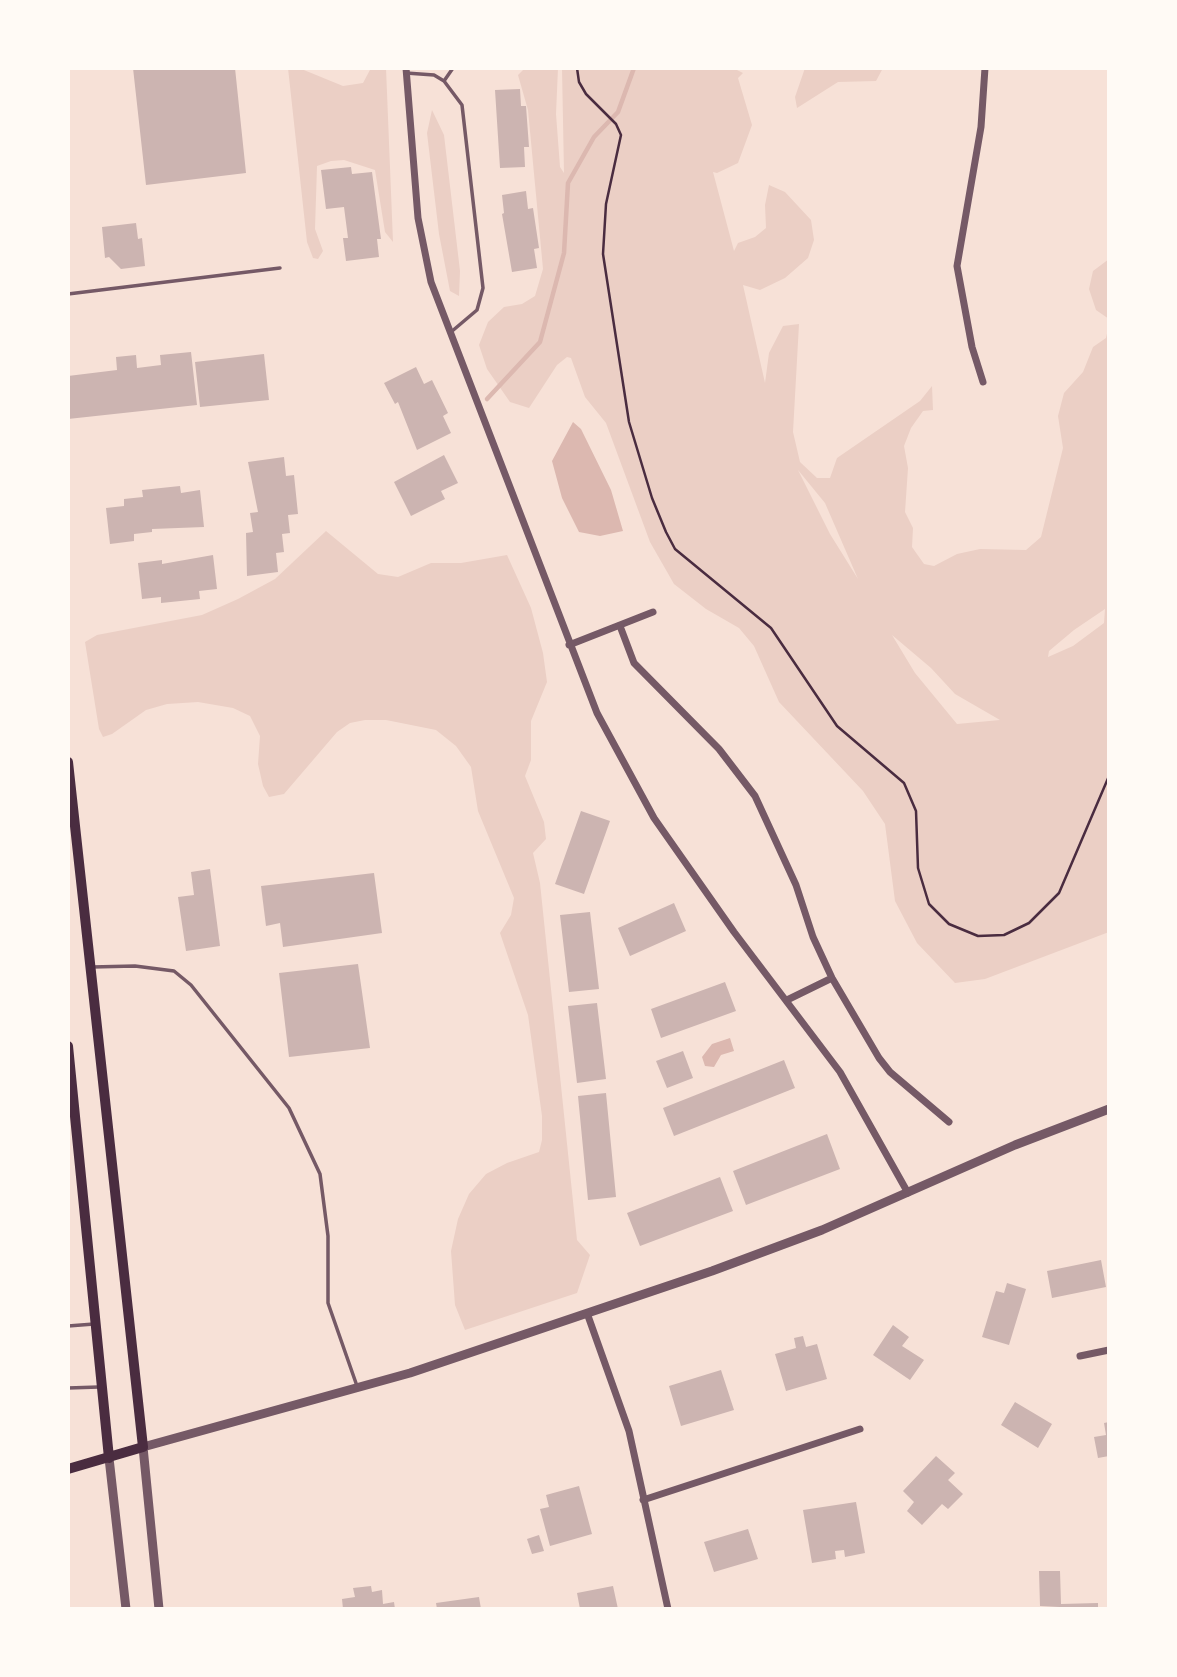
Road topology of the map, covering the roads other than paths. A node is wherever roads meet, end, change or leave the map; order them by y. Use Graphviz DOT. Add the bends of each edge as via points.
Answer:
graph roads {
  1 [pos="453,68"];
  2 [pos="985,68"];
  3 [pos="406,71"];
  4 [pos="444,81"];
  5 [pos="280,268"];
  6 [pos="68,294"];
  7 [pos="450,333"];
  8 [pos="983,382"];
  9 [pos="653,612"];
  10 [pos="620,626"];
  11 [pos="569,645"];
  12 [pos="68,762"];
  13 [pos="90,967"];
  14 [pos="832,978"];
  15 [pos="787,1000"];
  16 [pos="68,1046"];
  17 [pos="1109,1109"];
  18 [pos="949,1122"];
  19 [pos="908,1193"];
  20 [pos="587,1313"];
  21 [pos="95,1324"];
  22 [pos="68,1326"];
  23 [pos="1109,1350"];
  24 [pos="1080,1356"];
  25 [pos="101,1387"];
  26 [pos="68,1388"];
  27 [pos="357,1388"];
  28 [pos="860,1429"];
  29 [pos="143,1447"];
  30 [pos="109,1458"];
  31 [pos="68,1469"];
  32 [pos="643,1500"];
  33 [pos="127,1609"];
  34 [pos="159,1609"];
  35 [pos="668,1609"];
  1 -- 4 [label="lane"];
  2 -- 8 [label="street" via="981,127 957,266"];
  3 -- 4 [label="lane"];
  3 -- 7 [label="street" via="423,250"];
  4 -- 7 [label="lane" via="462,105 482,288 477,310"];
  5 -- 6 [label="lane"];
  7 -- 11 [label="street"];
  9 -- 10 [label="street"];
  10 -- 11 [label="street"];
  10 -- 14 [label="street" via="634,663 719,749 755,796"];
  11 -- 15 [label="street" via="613,746 654,818"];
  12 -- 13 [label="main road"];
  13 -- 27 [label="lane" via="135,965 174,971 191,985 289,1108 320,1174 328,1236 328,1303"];
  13 -- 29 [label="main road"];
  14 -- 15 [label="street"];
  14 -- 18 [label="street" via="890,1072"];
  15 -- 19 [label="street" via="858,1098"];
  16 -- 21 [label="main road"];
  17 -- 19 [label="street"];
  19 -- 20 [label="street" via="784,1245"];
  20 -- 27 [label="street"];
  20 -- 32 [label="street" via="622,1408"];
  21 -- 22 [label="lane"];
  21 -- 25 [label="main road"];
  23 -- 24 [label="street"];
  25 -- 26 [label="lane"];
  25 -- 30 [label="main road"];
  27 -- 29 [label="street"];
  28 -- 32 [label="street"];
  29 -- 30 [label="main road"];
  29 -- 34 [label="street"];
  30 -- 31 [label="main road"];
  30 -- 33 [label="street"];
  32 -- 35 [label="street"];
}
